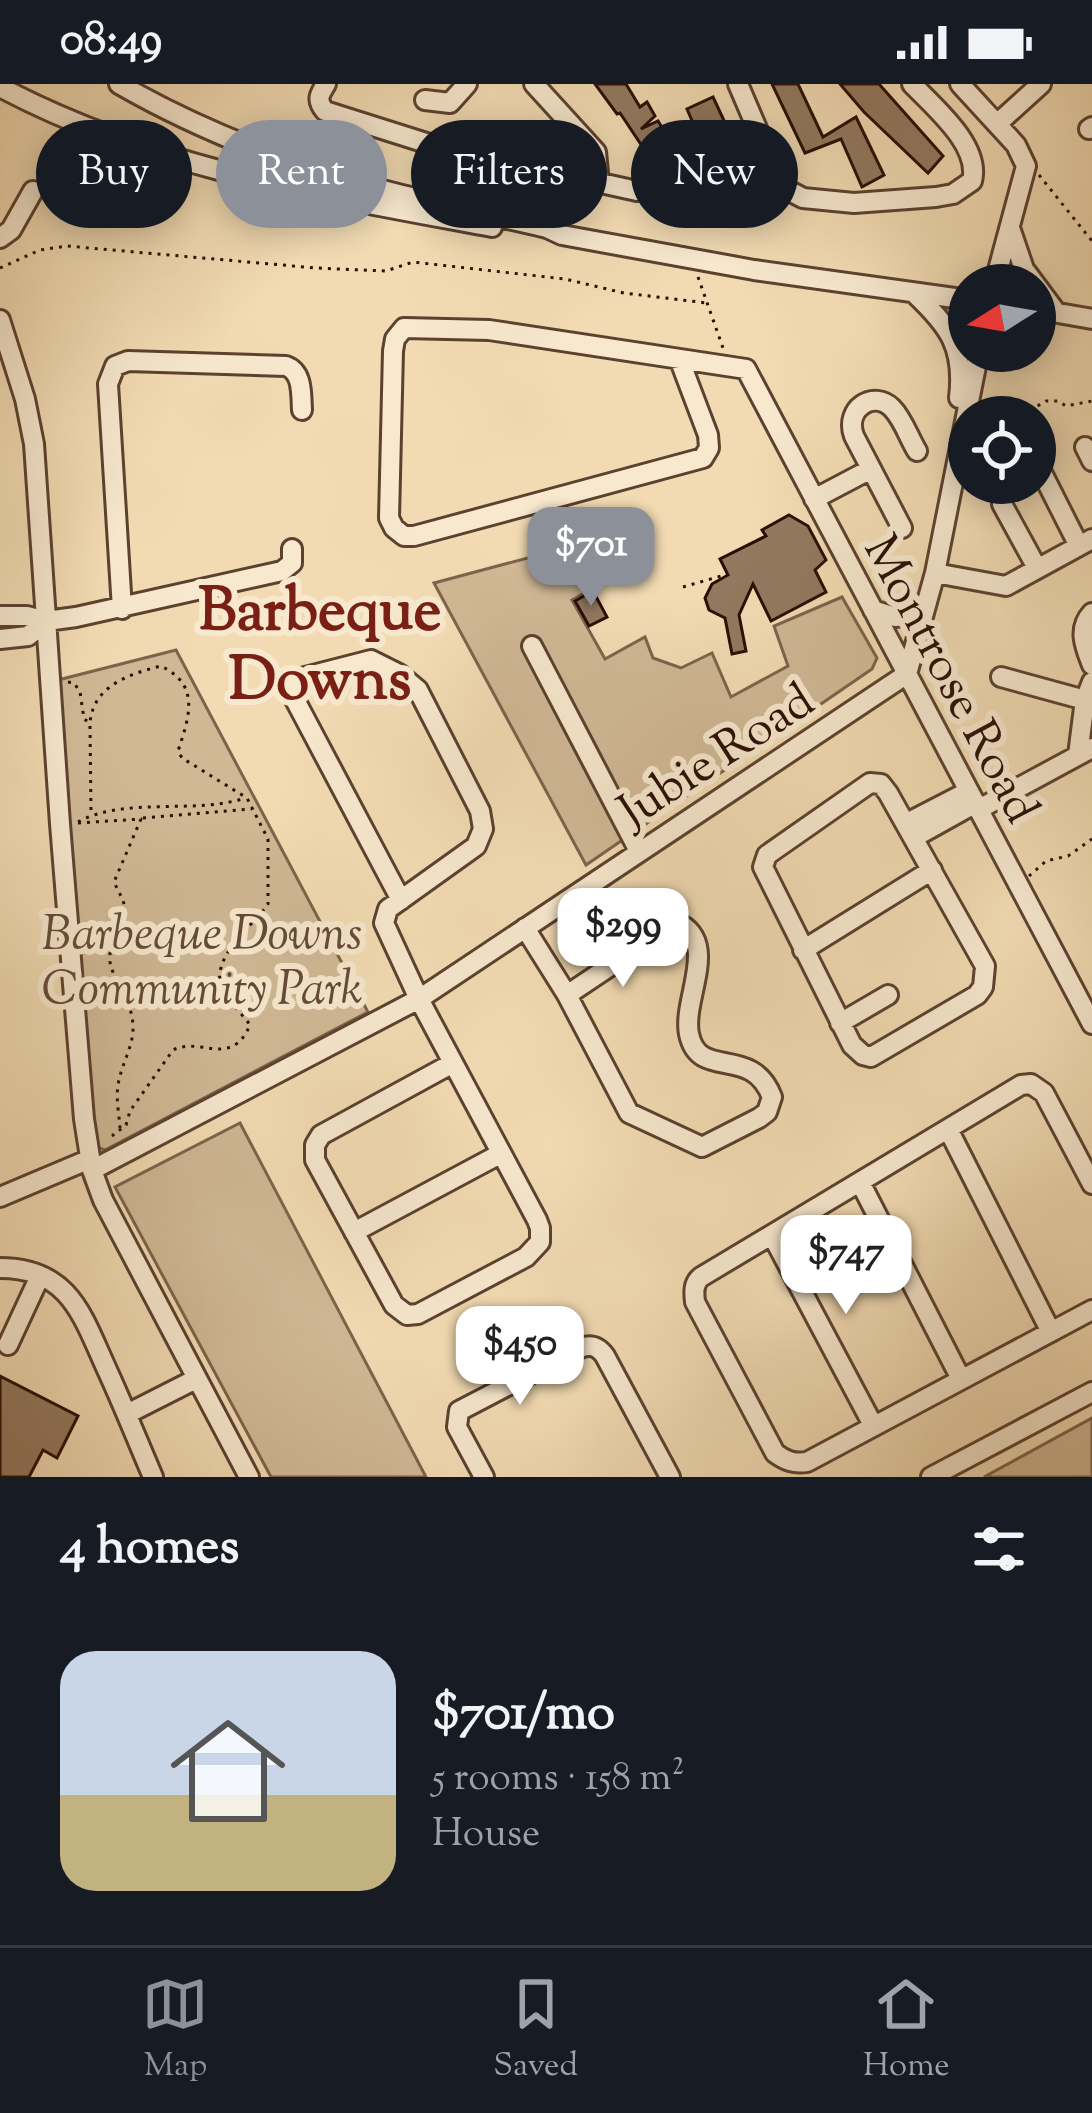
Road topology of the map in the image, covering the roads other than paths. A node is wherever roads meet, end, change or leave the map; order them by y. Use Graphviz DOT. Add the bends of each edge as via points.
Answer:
graph roads {
  1 [pos="119,84"];
  2 [pos="326,84"];
  3 [pos="467,84"];
  4 [pos="534,84"];
  5 [pos="739,84"];
  6 [pos="912,84"];
  7 [pos="960,84"];
  8 [pos="1041,84"];
  9 [pos="0,87"];
  10 [pos="425,100"];
  11 [pos="567,120"];
  12 [pos="754,120"];
  13 [pos="997,124"];
  14 [pos="411,138"];
  15 [pos="33,191"];
  16 [pos="798,195"];
  17 [pos="1010,226"];
  18 [pos="562,235"];
  19 [pos="0,238"];
  20 [pos="1000,264"];
  21 [pos="1023,264"];
  22 [pos="914,292"];
  23 [pos="948,297"];
  24 [pos="1056,312"];
  25 [pos="0,320"];
  26 [pos="1092,320"];
  27 [pos="680,361"];
  28 [pos="8,374"];
  29 [pos="960,396"];
  30 [pos="302,410"];
  31 [pos="916,451"];
  32 [pos="871,469"];
  33 [pos="1056,493"];
  34 [pos="814,499"];
  35 [pos="948,501"];
  36 [pos="1002,504"];
  37 [pos="902,528"];
  38 [pos="1086,542"];
  39 [pos="292,548"];
  40 [pos="1037,568"];
  41 [pos="935,573"];
  42 [pos="122,609"];
  43 [pos="873,610"];
  44 [pos="924,613"];
  45 [pos="1092,613"];
  46 [pos="8,616"];
  47 [pos="46,621"];
  48 [pos="8,638"];
  49 [pos="532,646"];
  50 [pos="1092,665"];
  51 [pos="907,674"];
  52 [pos="1001,677"];
  53 [pos="1089,691"];
  54 [pos="1085,752"];
  55 [pos="975,801"];
  56 [pos="911,830"];
  57 [pos="639,851"];
  58 [pos="932,870"];
  59 [pos="401,900"];
  60 [pos="525,928"];
  61 [pos="803,950"];
  62 [pos="888,994"];
  63 [pos="567,995"];
  64 [pos="419,999"];
  65 [pos="840,1023"];
  66 [pos="1092,1024"];
  67 [pos="453,1064"];
  68 [pos="948,1129"];
  69 [pos="500,1154"];
  70 [pos="91,1164"];
  71 [pos="1091,1178"];
  72 [pos="860,1182"];
  73 [pos="4,1196"];
  74 [pos="354,1232"];
  75 [pos="772,1235"];
  76 [pos="0,1268"];
  77 [pos="40,1276"];
  78 [pos="1092,1310"];
  79 [pos="1051,1332"];
  80 [pos="8,1346"];
  81 [pos="196,1378"];
  82 [pos="962,1379"];
  83 [pos="1092,1392"];
  84 [pos="127,1414"];
  85 [pos="873,1425"];
  86 [pos="153,1477"];
  87 [pos="249,1477"];
  88 [pos="484,1477"];
  89 [pos="670,1477"];
  90 [pos="931,1477"];
  1 -- 18 [label="street" via="307,168"];
  2 -- 14 [label="street" via="319,96 325,111"];
  3 -- 10 [label="street" via="450,103"];
  4 -- 11 [label="street"];
  5 -- 12 [label="street"];
  6 -- 16 [label="street" via="963,141 974,171 969,185 936,197 854,203"];
  7 -- 13 [label="street"];
  8 -- 13 [label="street"];
  9 -- 18 [label="street" via="112,136 274,186"];
  13 -- 17 [label="street" via="1026,173"];
  15 -- 19 [label="street"];
  17 -- 20 [label="street"];
  17 -- 21 [label="street"];
  18 -- 22 [label="street"];
  22 -- 23 [label="street"];
  22 -- 29 [label="street" via="957,348"];
  24 -- 26 [label="street"];
  25 -- 28 [label="street"];
  27 -- 27 [label="street" via="488,330 404,328 393,351 392,525 414,536 703,458 708,435"];
  27 -- 34 [label="street, Montrose Road" via="738,368"];
  28 -- 47 [label="street" via="34,444"];
  30 -- 42 [label="street" via="297,375 286,366 115,366 108,384"];
  31 -- 32 [label="street" via="895,410 879,400 862,405 850,428"];
  32 -- 34 [label="street"];
  32 -- 37 [label="street"];
  33 -- 38 [label="street"];
  34 -- 43 [label="street, Montrose Road"];
  35 -- 41 [label="street"];
  36 -- 40 [label="street"];
  38 -- 40 [label="street"];
  39 -- 42 [label="street" via="282,571"];
  40 -- 41 [label="street" via="1001,587"];
  41 -- 44 [label="street"];
  42 -- 47 [label="street"];
  43 -- 44 [label="street"];
  43 -- 51 [label="street, Montrose Road"];
  44 -- 51 [label="street"];
  45 -- 50 [label="street" via="1083,630"];
  46 -- 47 [label="street"];
  46 -- 48 [label="street"];
  47 -- 48 [label="street" via="28,636"];
  47 -- 70 [label="street"];
  49 -- 57 [label="street"];
  51 -- 55 [label="street, Montrose Road"];
  51 -- 57 [label="street, Jubie Road"];
  52 -- 53 [label="street"];
  53 -- 54 [label="street"];
  54 -- 55 [label="street"];
  55 -- 56 [label="street"];
  55 -- 66 [label="street, Montrose Road"];
  56 -- 58 [label="street"];
  56 -- 61 [label="street" via="886,789 870,783 766,855 764,873"];
  57 -- 60 [label="street, Jubie Road"];
  58 -- 61 [label="street"];
  58 -- 65 [label="street" via="985,966 983,987 875,1057 856,1051"];
  59 -- 59 [label="street" via="476,846 483,829 476,800 418,690 399,674 371,660 304,676 293,683 294,698"];
  59 -- 64 [label="street" via="384,923"];
  60 -- 63 [label="street"];
  60 -- 64 [label="street, Jubie Road"];
  61 -- 65 [label="street"];
  62 -- 65 [label="street"];
  63 -- 63 [label="street" via="682,922 699,954 691,1041 706,1059 753,1070 772,1097 767,1112 702,1147 629,1113"];
  64 -- 67 [label="street"];
  64 -- 70 [label="street, Jubie Road"];
  67 -- 69 [label="street"];
  67 -- 74 [label="street" via="316,1140 315,1160"];
  68 -- 71 [label="street" via="1030,1084 1044,1093"];
  68 -- 72 [label="street"];
  68 -- 79 [label="street"];
  69 -- 74 [label="street"];
  69 -- 74 [label="street" via="540,1228 540,1242 526,1257 407,1315"];
  70 -- 73 [label="street, Jubie Road"];
  70 -- 81 [label="street"];
  72 -- 75 [label="street"];
  72 -- 82 [label="street"];
  75 -- 85 [label="street"];
  75 -- 85 [label="street" via="701,1277 694,1294 765,1434 776,1453 797,1464"];
  76 -- 77 [label="street"];
  77 -- 80 [label="street"];
  77 -- 84 [label="street" via="82,1312"];
  78 -- 79 [label="street"];
  79 -- 82 [label="street"];
  81 -- 84 [label="street"];
  81 -- 87 [label="street"];
  82 -- 85 [label="street"];
  83 -- 90 [label="street"];
  84 -- 86 [label="street"];
  88 -- 89 [label="street" via="457,1427 459,1411 590,1346 605,1356"];
}
